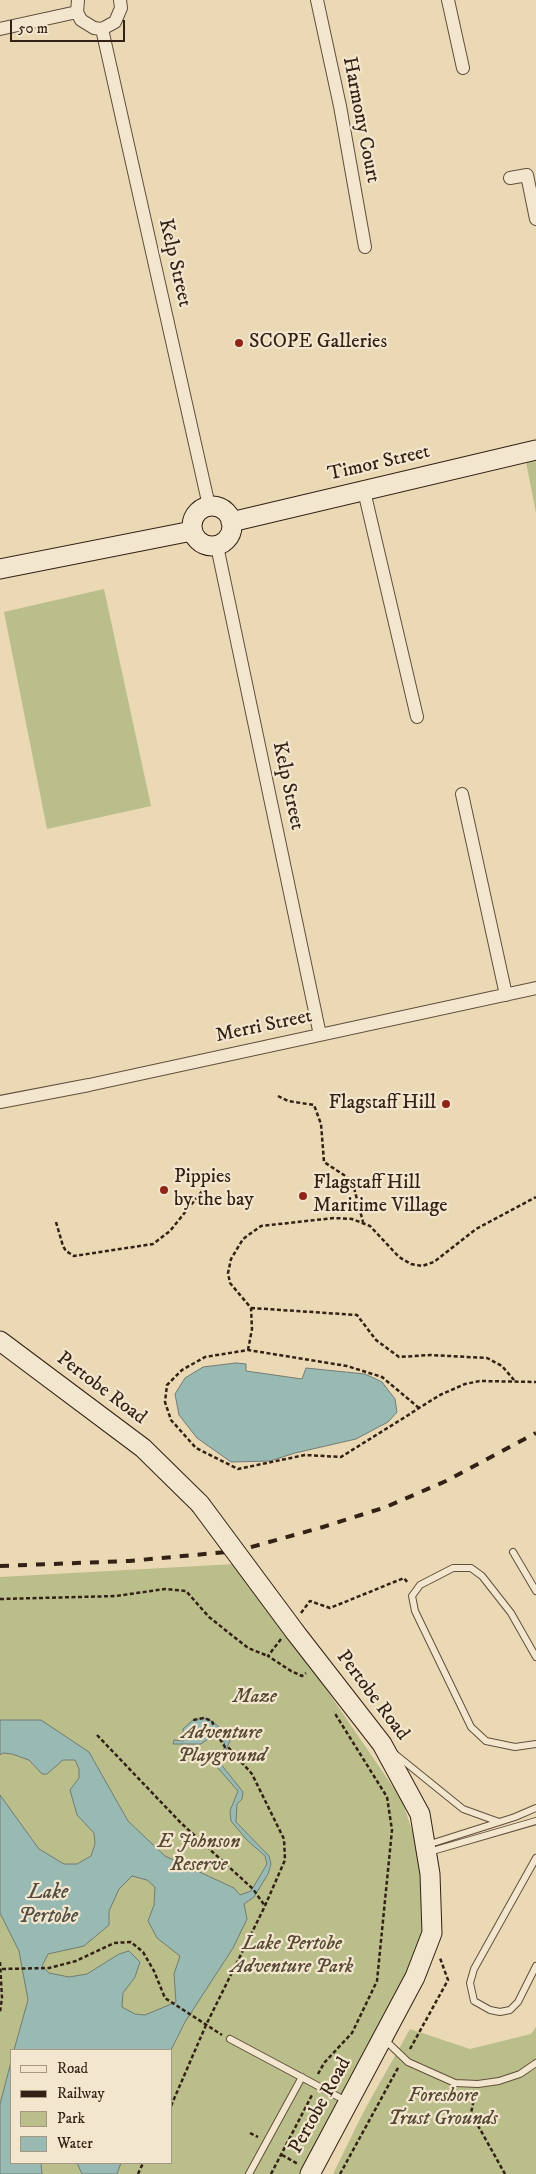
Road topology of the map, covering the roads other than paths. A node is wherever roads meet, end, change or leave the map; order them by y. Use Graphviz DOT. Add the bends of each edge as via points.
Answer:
graph roads {
  1 [pos="122,0"];
  2 [pos="317,0"];
  3 [pos="448,0"];
  4 [pos="78,6"];
  5 [pos="0,29"];
  6 [pos="102,29"];
  7 [pos="463,68"];
  8 [pos="510,178"];
  9 [pos="536,219"];
  10 [pos="365,247"];
  11 [pos="536,450"];
  12 [pos="364,491"];
  13 [pos="209,506"];
  14 [pos="232,522"];
  15 [pos="192,531"];
  16 [pos="217,546"];
  17 [pos="0,569"];
  18 [pos="417,717"];
  19 [pos="462,794"];
  20 [pos="536,988"];
  21 [pos="506,995"];
  22 [pos="320,1035"];
  23 [pos="0,1102"];
  24 [pos="0,1341"];
  25 [pos="513,1552"];
  26 [pos="536,1591"];
  27 [pos="536,1657"];
  28 [pos="382,1744"];
  29 [pos="536,1744"];
  30 [pos="536,1808"];
  31 [pos="528,1812"];
  32 [pos="536,1820"];
  33 [pos="499,1822"];
  34 [pos="426,1849"];
  35 [pos="536,1858"];
  36 [pos="536,1966"];
  37 [pos="383,2039"];
  38 [pos="230,2040"];
  39 [pos="536,2064"];
  40 [pos="302,2077"];
  41 [pos="349,2102"];
  42 [pos="249,2174"];
  43 [pos="310,2174"];
  1 -- 6 [label="street" via="115,22"];
  2 -- 10 [label="street, Harmony Court"];
  3 -- 7 [label="street"];
  4 -- 5 [label="street"];
  4 -- 6 [label="street" via="86,25"];
  6 -- 13 [label="street, Kelp Street"];
  8 -- 9 [label="street" via="527,176"];
  11 -- 12 [label="street, Timor Street"];
  12 -- 14 [label="street, Timor Street"];
  12 -- 18 [label="street"];
  13 -- 14 [label="street" via="226,512"];
  13 -- 15 [label="street" via="197,512"];
  14 -- 16 [label="street" via="230,534"];
  15 -- 16 [label="street" via="198,542"];
  15 -- 17 [label="street"];
  16 -- 22 [label="street, Kelp Street"];
  19 -- 21 [label="street"];
  20 -- 21 [label="street, Merri Street"];
  21 -- 22 [label="street, Merri Street"];
  22 -- 23 [label="street, Merri Street"];
  24 -- 28 [label="street, Pertobe Road, bridge" via="143,1448 180,1482"];
  25 -- 26 [label="lane"];
  27 -- 29 [label="lane" via="511,1613 482,1576 471,1568 453,1568 420,1585 412,1596 415,1611 471,1727 486,1742 515,1747"];
  28 -- 33 [label="lane" via="464,1809"];
  28 -- 34 [label="street, Pertobe Road" via="420,1814"];
  30 -- 31 [label="lane"];
  31 -- 32 [label="lane"];
  31 -- 33 [label="lane"];
  32 -- 34 [label="lane"];
  33 -- 34 [label="lane"];
  34 -- 37 [label="street, Pertobe Road" via="432,1933 415,1977"];
  35 -- 36 [label="lane" via="474,1969 470,1983 474,2001 490,2010 510,2010 518,2002"];
  37 -- 39 [label="lane" via="408,2062 455,2083 499,2081"];
  37 -- 41 [label="street, Pertobe Road"];
  38 -- 40 [label="lane"];
  40 -- 41 [label="lane"];
  40 -- 42 [label="lane"];
  41 -- 43 [label="street, Pertobe Road"];
}
